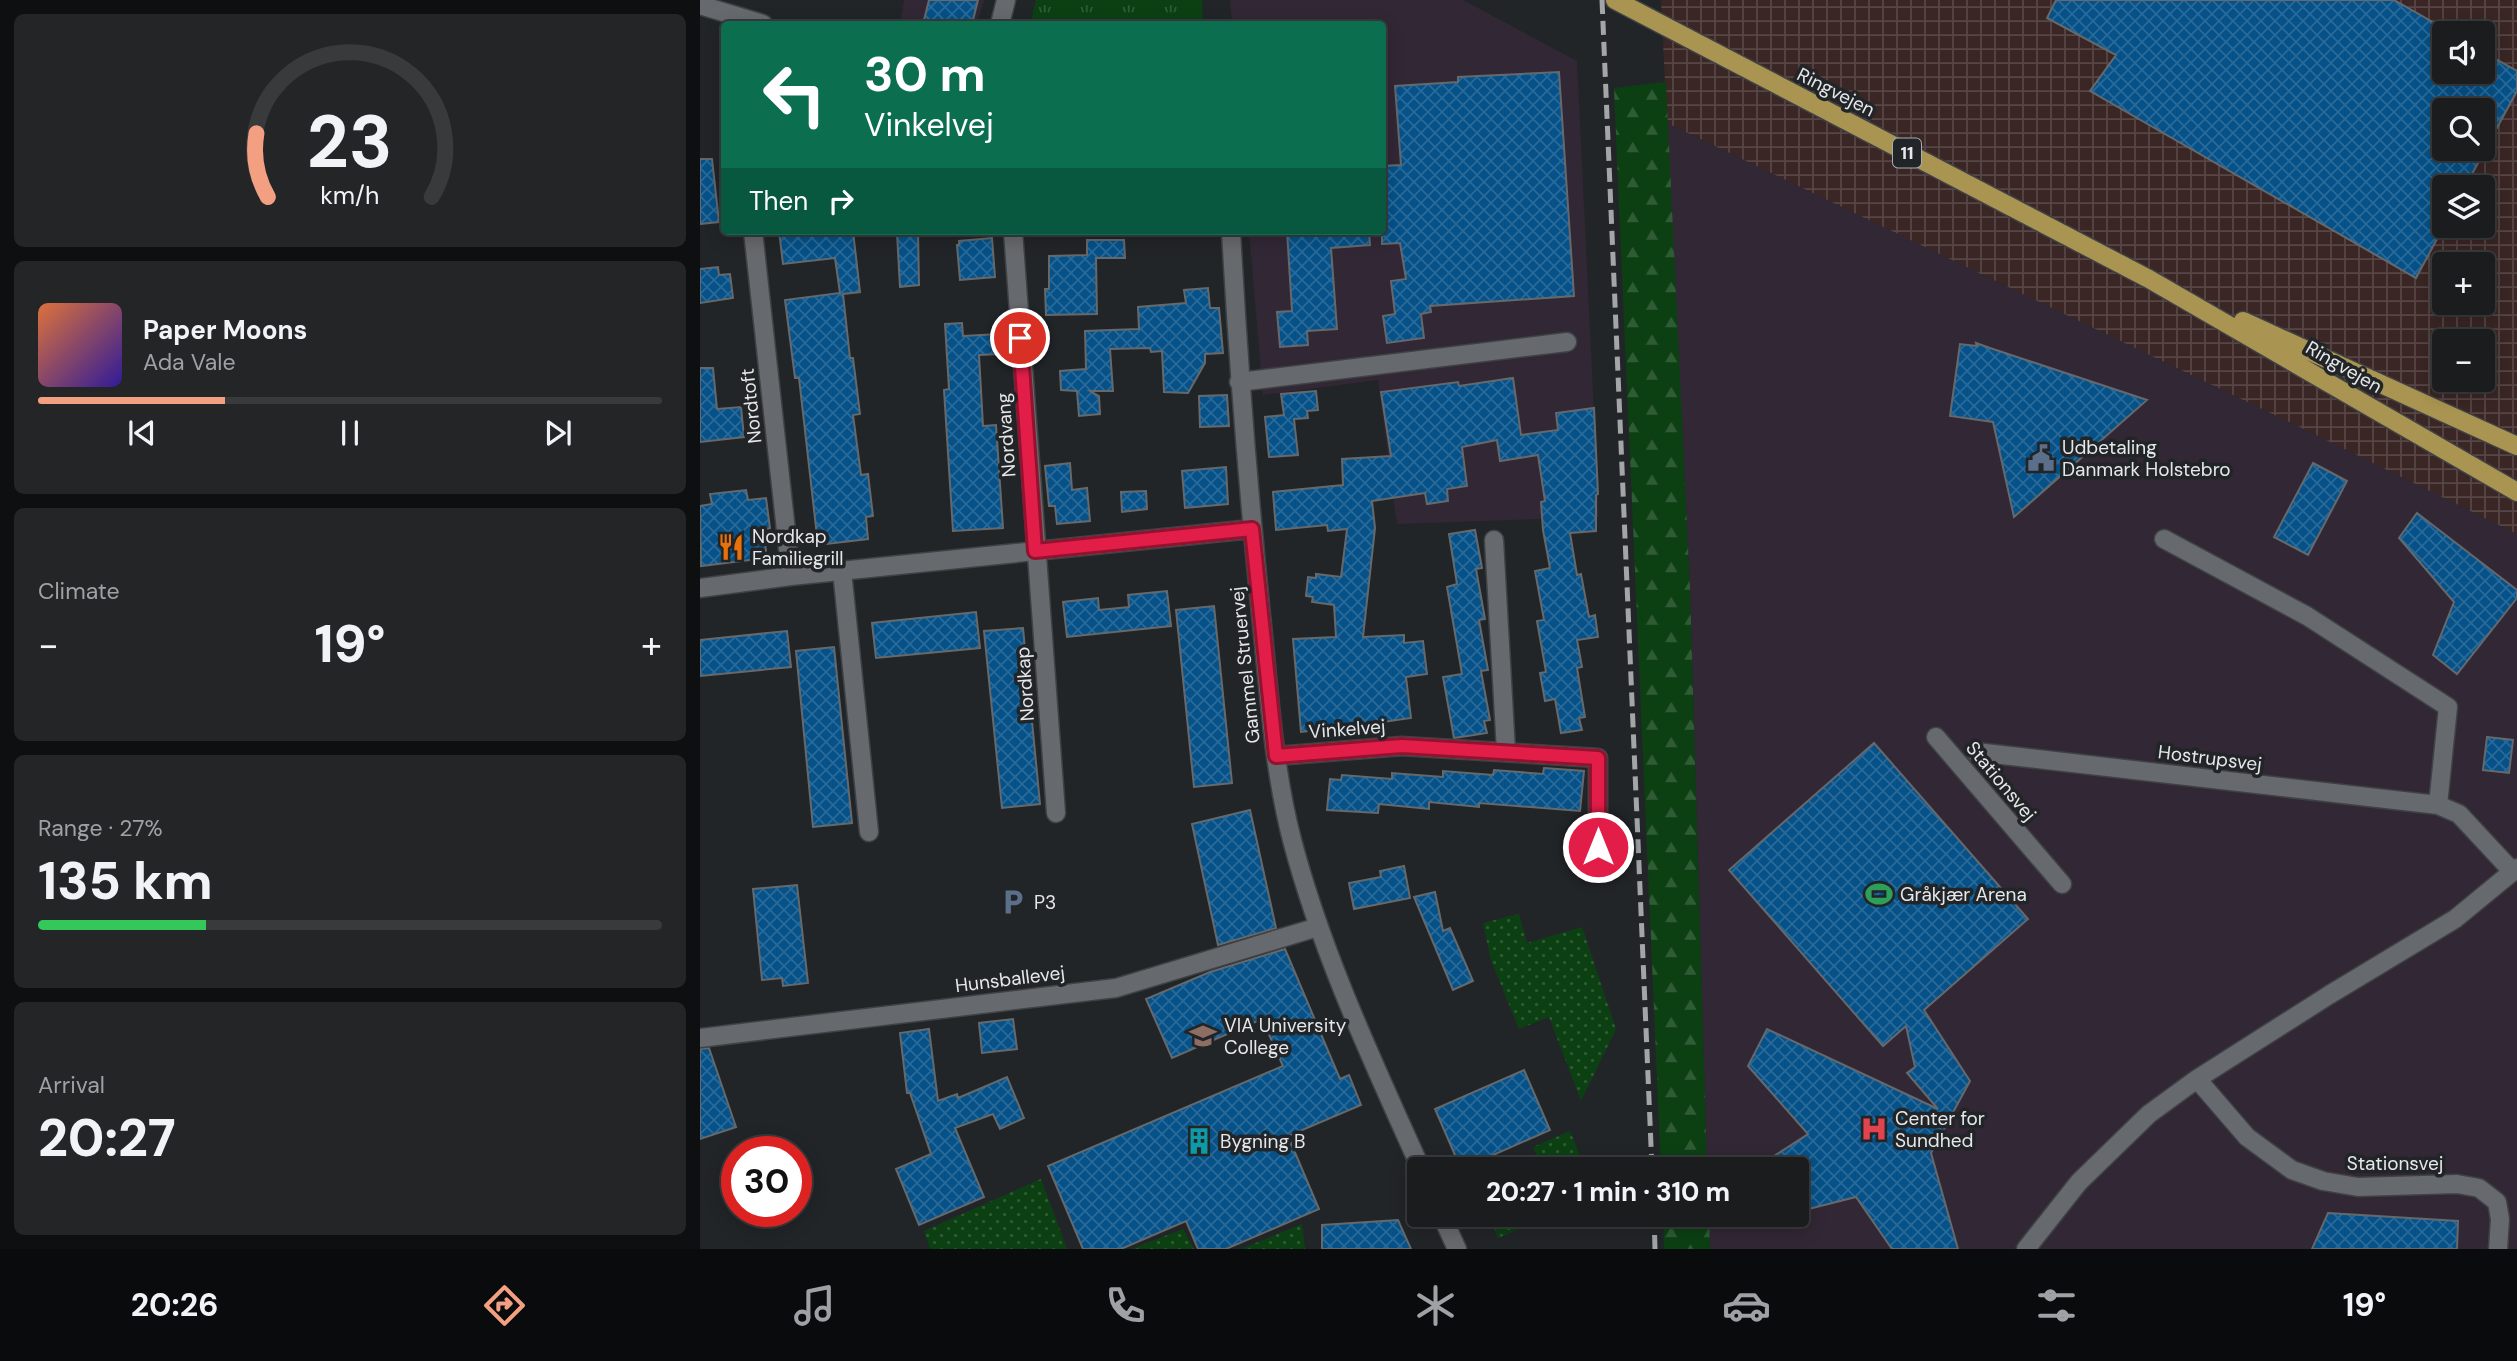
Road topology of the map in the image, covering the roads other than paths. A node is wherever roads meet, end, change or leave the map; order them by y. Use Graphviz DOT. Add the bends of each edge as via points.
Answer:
graph roads {
  1 [pos="1006,0"];
  2 [pos="1615,0"];
  3 [pos="700,5"];
  4 [pos="730,19"];
  5 [pos="1001,21"];
  6 [pos="753,235"];
  7 [pos="1013,235"];
  8 [pos="1231,235"];
  9 [pos="2149,279"];
  10 [pos="1567,342"];
  11 [pos="1239,382"];
  12 [pos="2517,446"];
  13 [pos="2517,492"];
  14 [pos="1252,529"];
  15 [pos="2164,539"];
  16 [pos="1494,540"];
  17 [pos="1035,551"];
  18 [pos="842,571"];
  19 [pos="791,576"];
  20 [pos="700,588"];
  21 [pos="1936,737"];
  22 [pos="1506,751"];
  23 [pos="1976,751"];
  24 [pos="1276,756"];
  25 [pos="2438,805"];
  26 [pos="1056,813"];
  27 [pos="869,832"];
  28 [pos="1598,847"];
  29 [pos="2515,870"];
  30 [pos="2062,884"];
  31 [pos="1318,927"];
  32 [pos="700,1038"];
  33 [pos="2197,1079"];
  34 [pos="1416,1157"];
  35 [pos="1447,1227"];
  36 [pos="1457,1249"];
  37 [pos="2026,1249"];
  38 [pos="2498,1249"];
  1 -- 5 [label="street"];
  2 -- 9 [label="main road, Ringvejen / 11"];
  3 -- 4 [label="street"];
  6 -- 19 [label="street, Nordtoft"];
  7 -- 17 [label="street, Nordvang"];
  8 -- 11 [label="street, Gammel Struervej"];
  9 -- 12 [label="main road, Ringvejen / 11"];
  9 -- 13 [label="main road, Ringvejen / 11"];
  10 -- 11 [label="street"];
  11 -- 14 [label="street, Gammel Struervej"];
  14 -- 17 [label="street"];
  14 -- 24 [label="street, Gammel Struervej"];
  15 -- 25 [label="street" via="2307,616 2448,706"];
  16 -- 22 [label="street"];
  17 -- 18 [label="street"];
  17 -- 26 [label="street, Nordkap"];
  18 -- 19 [label="street"];
  18 -- 27 [label="street"];
  19 -- 20 [label="street"];
  21 -- 30 [label="street, Stationsvej"];
  22 -- 24 [label="street, Vinkelvej" via="1402,746"];
  22 -- 28 [label="street, Vinkelvej" via="1598,758"];
  23 -- 25 [label="street, Hostrupsvej"];
  24 -- 31 [label="street, Gammel Struervej" via="1292,838"];
  25 -- 29 [label="street, Hostrupsvej" via="2459,814"];
  29 -- 33 [label="street" via="2455,919"];
  31 -- 32 [label="street, Hunsballevej" via="1116,988"];
  31 -- 34 [label="street, Gammel Struervej"];
  33 -- 37 [label="street" via="2148,1114 2079,1182"];
  33 -- 38 [label="street, Stationsvej" via="2247,1137 2292,1170 2358,1187 2457,1184 2479,1188 2497,1202"];
  35 -- 36 [label="street"];
}
